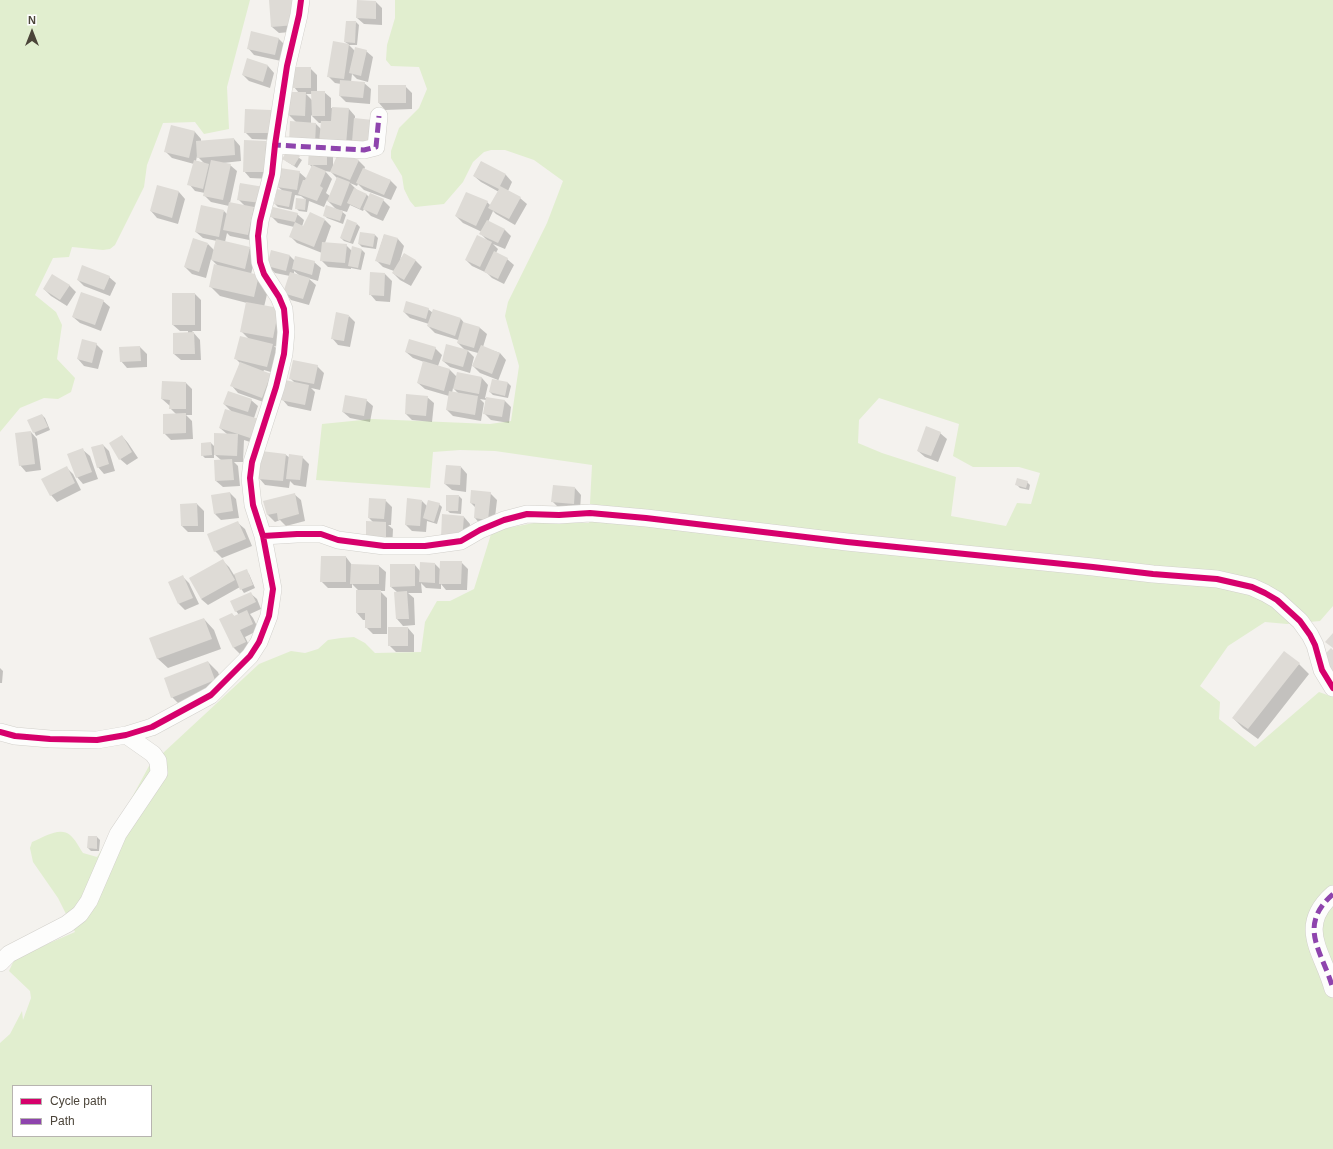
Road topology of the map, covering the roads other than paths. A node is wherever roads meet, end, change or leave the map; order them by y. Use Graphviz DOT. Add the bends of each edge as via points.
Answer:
graph roads {
  1 [pos="301,0"];
  2 [pos="379,116"];
  3 [pos="275,144"];
  4 [pos="263,536"];
  5 [pos="1333,688"];
  6 [pos="0,732"];
  7 [pos="126,735"];
  8 [pos="1333,894"];
  9 [pos="0,963"];
  10 [pos="1333,989"];
  1 -- 3 [label="street" via="287,66"];
  2 -- 3 [label="street" via="376,147 364,150"];
  3 -- 4 [label="street" via="272,174 258,236 260,262 284,309 286,332 276,387 252,462 251,493"];
  4 -- 5 [label="street" via="321,534 338,540 384,546 425,546 461,541 504,520 527,514 590,513 1195,579 1217,579 1252,587 1277,600 1310,635 1322,670"];
  4 -- 7 [label="street" via="273,589 269,616 259,642 250,656 211,695 152,727"];
  6 -- 7 [label="street" via="50,739 96,740"];
  7 -- 9 [label="street" via="153,754 158,761 159,773 118,834 89,901 80,914 68,924 9,954"];
  8 -- 10 [label="street" via="1320,907 1314,923 1314,932"];
}
